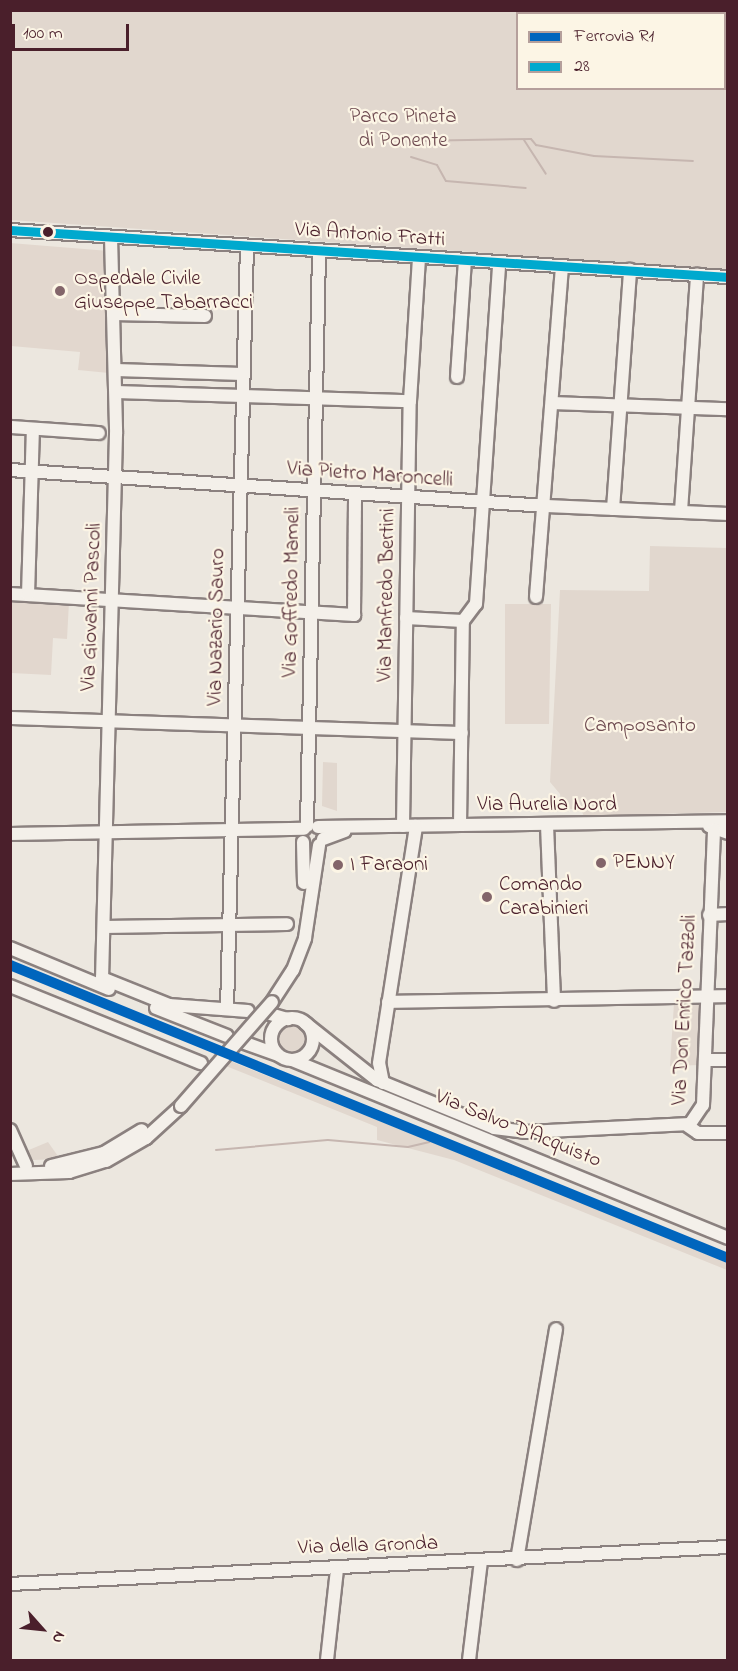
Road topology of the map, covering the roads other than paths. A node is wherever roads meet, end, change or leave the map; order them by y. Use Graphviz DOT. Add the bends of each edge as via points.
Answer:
graph roads {
  1 [pos="10,230"];
  2 [pos="111,237"];
  3 [pos="247,246"];
  4 [pos="319,251"];
  5 [pos="419,257"];
  6 [pos="465,260"];
  7 [pos="499,263"];
  8 [pos="562,267"];
  9 [pos="630,270"];
  10 [pos="697,275"];
  11 [pos="728,277"];
  12 [pos="113,314"];
  13 [pos="205,316"];
  14 [pos="116,370"];
  15 [pos="242,374"];
  16 [pos="457,377"];
  17 [pos="116,392"];
  18 [pos="242,394"];
  19 [pos="314,396"];
  20 [pos="410,401"];
  21 [pos="552,403"];
  22 [pos="621,405"];
  23 [pos="689,407"];
  24 [pos="728,409"];
  25 [pos="10,427"];
  26 [pos="33,429"];
  27 [pos="109,433"];
  28 [pos="10,470"];
  29 [pos="32,471"];
  30 [pos="115,477"];
  31 [pos="239,486"];
  32 [pos="314,491"];
  33 [pos="355,493"];
  34 [pos="408,496"];
  35 [pos="483,501"];
  36 [pos="547,506"];
  37 [pos="614,509"];
  38 [pos="681,512"];
  39 [pos="728,514"];
  40 [pos="10,594"];
  41 [pos="28,595"];
  42 [pos="536,597"];
  43 [pos="112,600"];
  44 [pos="236,608"];
  45 [pos="311,612"];
  46 [pos="406,618"];
  47 [pos="463,621"];
  48 [pos="10,718"];
  49 [pos="108,721"];
  50 [pos="234,725"];
  51 [pos="310,728"];
  52 [pos="404,731"];
  53 [pos="462,733"];
  54 [pos="728,821"];
  55 [pos="699,822"];
  56 [pos="460,825"];
  57 [pos="548,825"];
  58 [pos="410,826"];
  59 [pos="714,829"];
  60 [pos="231,831"];
  61 [pos="105,833"];
  62 [pos="728,833"];
  63 [pos="10,834"];
  64 [pos="311,836"];
  65 [pos="728,914"];
  66 [pos="709,915"];
  67 [pos="287,924"];
  68 [pos="230,925"];
  69 [pos="104,927"];
  70 [pos="10,948"];
  71 [pos="10,986"];
  72 [pos="728,996"];
  73 [pos="706,997"];
  74 [pos="554,1001"];
  75 [pos="388,1002"];
  76 [pos="269,1008"];
  77 [pos="227,1010"];
  78 [pos="248,1011"];
  79 [pos="288,1019"];
  80 [pos="305,1023"];
  81 [pos="272,1034"];
  82 [pos="227,1036"];
  83 [pos="333,1047"];
  84 [pos="309,1051"];
  85 [pos="279,1056"];
  86 [pos="380,1058"];
  87 [pos="292,1060"];
  88 [pos="705,1060"];
  89 [pos="728,1060"];
  90 [pos="201,1063"];
  91 [pos="356,1063"];
  92 [pos="322,1073"];
  93 [pos="383,1083"];
  94 [pos="688,1126"];
  95 [pos="10,1130"];
  96 [pos="728,1132"];
  97 [pos="16,1170"];
  98 [pos="728,1238"];
  99 [pos="556,1329"];
  100 [pos="728,1547"];
  101 [pos="517,1560"];
  102 [pos="481,1561"];
  103 [pos="337,1569"];
  104 [pos="10,1584"];
  105 [pos="327,1660"];
  106 [pos="469,1660"];
  1 -- 2 [label="street, Via Antonio Fratti"];
  2 -- 3 [label="street, Via Antonio Fratti"];
  2 -- 12 [label="street, Via Giovanni Pascoli"];
  3 -- 4 [label="street, Via Antonio Fratti"];
  3 -- 15 [label="street, Via Nazario Sauro"];
  4 -- 5 [label="street, Via Antonio Fratti"];
  4 -- 19 [label="street, Via Goffredo Mameli"];
  5 -- 6 [label="street, Via Antonio Fratti"];
  5 -- 20 [label="street, Via Manfredo Bertini"];
  6 -- 7 [label="street, Via Antonio Fratti"];
  6 -- 16 [label="street"];
  7 -- 8 [label="street, Via Antonio Fratti"];
  7 -- 35 [label="street"];
  8 -- 9 [label="street, Via Antonio Fratti"];
  8 -- 21 [label="street"];
  9 -- 10 [label="street, Via Antonio Fratti"];
  9 -- 22 [label="street"];
  10 -- 11 [label="street, Via Antonio Fratti"];
  10 -- 23 [label="street"];
  12 -- 13 [label="street"];
  12 -- 14 [label="street, Via Giovanni Pascoli"];
  14 -- 15 [label="street"];
  14 -- 17 [label="street, Via Giovanni Pascoli"];
  15 -- 18 [label="street, Via Nazario Sauro"];
  17 -- 18 [label="street"];
  17 -- 27 [label="street, Via Giovanni Pascoli"];
  18 -- 19 [label="street"];
  18 -- 31 [label="street, Via Nazario Sauro"];
  19 -- 20 [label="street"];
  19 -- 32 [label="street, Via Goffredo Mameli"];
  20 -- 34 [label="street, Via Manfredo Bertini"];
  21 -- 22 [label="street"];
  21 -- 36 [label="street"];
  22 -- 23 [label="street"];
  22 -- 37 [label="street"];
  23 -- 24 [label="street"];
  23 -- 38 [label="street"];
  25 -- 26 [label="street"];
  26 -- 27 [label="street"];
  26 -- 29 [label="street"];
  27 -- 30 [label="street, Via Giovanni Pascoli"];
  28 -- 29 [label="street, Via Pietro Maroncelli"];
  29 -- 30 [label="street, Via Pietro Maroncelli"];
  29 -- 41 [label="street"];
  30 -- 31 [label="street, Via Pietro Maroncelli"];
  30 -- 43 [label="street, Via Giovanni Pascoli"];
  31 -- 32 [label="street, Via Pietro Maroncelli"];
  31 -- 44 [label="street, Via Nazario Sauro"];
  32 -- 33 [label="street, Via Pietro Maroncelli"];
  32 -- 45 [label="street, Via Goffredo Mameli"];
  33 -- 34 [label="street, Via Pietro Maroncelli"];
  33 -- 45 [label="street" via="354,615"];
  34 -- 35 [label="street, Via Pietro Maroncelli"];
  34 -- 46 [label="street, Via Manfredo Bertini"];
  35 -- 36 [label="street, Via Pietro Maroncelli"];
  35 -- 47 [label="street" via="476,604"];
  36 -- 37 [label="street, Via Pietro Maroncelli"];
  36 -- 42 [label="street"];
  37 -- 38 [label="street, Via Pietro Maroncelli"];
  38 -- 39 [label="street, Via Pietro Maroncelli"];
  40 -- 41 [label="street"];
  41 -- 43 [label="street"];
  43 -- 44 [label="street"];
  43 -- 49 [label="street, Via Giovanni Pascoli"];
  44 -- 45 [label="street"];
  44 -- 50 [label="street, Via Nazario Sauro"];
  45 -- 51 [label="street, Via Goffredo Mameli"];
  46 -- 47 [label="street"];
  46 -- 52 [label="street, Via Manfredo Bertini"];
  47 -- 53 [label="street"];
  48 -- 49 [label="street"];
  49 -- 50 [label="street"];
  49 -- 61 [label="street, Via Giovanni Pascoli"];
  50 -- 51 [label="street"];
  50 -- 60 [label="street, Via Nazario Sauro"];
  51 -- 52 [label="street"];
  51 -- 64 [label="street, Via Goffredo Mameli"];
  52 -- 53 [label="street"];
  52 -- 58 [label="street, Via Manfredo Bertini"];
  53 -- 56 [label="street"];
  54 -- 55 [label="street, Via Aurelia Nord"];
  55 -- 57 [label="street, Via Aurelia Nord"];
  55 -- 59 [label="street"];
  56 -- 57 [label="street, Via Aurelia Nord"];
  56 -- 58 [label="street, Via Aurelia Nord"];
  57 -- 74 [label="street"];
  58 -- 64 [label="street, Via Aurelia Nord" via="367,827"];
  58 -- 75 [label="street, Via Manfredo Bertini"];
  59 -- 62 [label="street"];
  59 -- 66 [label="street, Via Don Enrico Tazzoli"];
  60 -- 61 [label="street, Via Aurelia Nord"];
  60 -- 64 [label="street, Via Aurelia Nord" via="278,828"];
  60 -- 68 [label="street, Via Nazario Sauro"];
  61 -- 63 [label="street, Via Aurelia Nord"];
  61 -- 69 [label="street, Via Giovanni Pascoli"];
  64 -- 76 [label="street, Via Goffredo Mameli" via="298,933"];
  65 -- 66 [label="street"];
  66 -- 73 [label="street, Via Don Enrico Tazzoli"];
  67 -- 68 [label="street"];
  68 -- 69 [label="street"];
  68 -- 77 [label="street, Via Nazario Sauro"];
  69 -- 77 [label="street, Via Giovanni Pascoli" via="102,978 169,1005"];
  70 -- 82 [label="street"];
  71 -- 90 [label="street"];
  72 -- 73 [label="street"];
  73 -- 74 [label="street"];
  73 -- 88 [label="street, Via Don Enrico Tazzoli"];
  74 -- 75 [label="street"];
  75 -- 86 [label="street, Via Manfredo Bertini"];
  76 -- 79 [label="street"];
  76 -- 81 [label="street"];
  76 -- 97 [label="street, Via Goffredo Mameli" via="179,1102 137,1134 104,1153 63,1165"];
  77 -- 78 [label="street"];
  79 -- 80 [label="street"];
  79 -- 81 [label="street, Via Salvo D'Acquisto"];
  80 -- 83 [label="street, Via Don Enrico Tazzoli"];
  80 -- 84 [label="street" via="312,1034"];
  81 -- 85 [label="street"];
  81 -- 85 [label="street, Via Salvo D'Acquisto" via="245,1043"];
  83 -- 84 [label="street"];
  83 -- 91 [label="street, Via Don Enrico Tazzoli"];
  84 -- 87 [label="street"];
  84 -- 92 [label="street"];
  85 -- 87 [label="street, Via Salvo D'Acquisto"];
  86 -- 91 [label="street" via="370,1065"];
  86 -- 93 [label="street, Via Manfredo Bertini"];
  87 -- 92 [label="street, Via Salvo D'Acquisto"];
  88 -- 89 [label="street"];
  88 -- 94 [label="street, Via Don Enrico Tazzoli" via="702,1108"];
  91 -- 93 [label="street, Via Don Enrico Tazzoli"];
  92 -- 98 [label="street, Via Salvo D'Acquisto"];
  93 -- 94 [label="street, Via Don Enrico Tazzoli" via="504,1131"];
  94 -- 96 [label="street" via="698,1133"];
  95 -- 97 [label="street"];
  99 -- 101 [label="street"];
  100 -- 101 [label="street, Via della Gronda"];
  101 -- 102 [label="street, Via della Gronda"];
  102 -- 103 [label="street, Via della Gronda"];
  102 -- 106 [label="street"];
  103 -- 104 [label="street, Via della Gronda"];
  103 -- 105 [label="street"];
}
